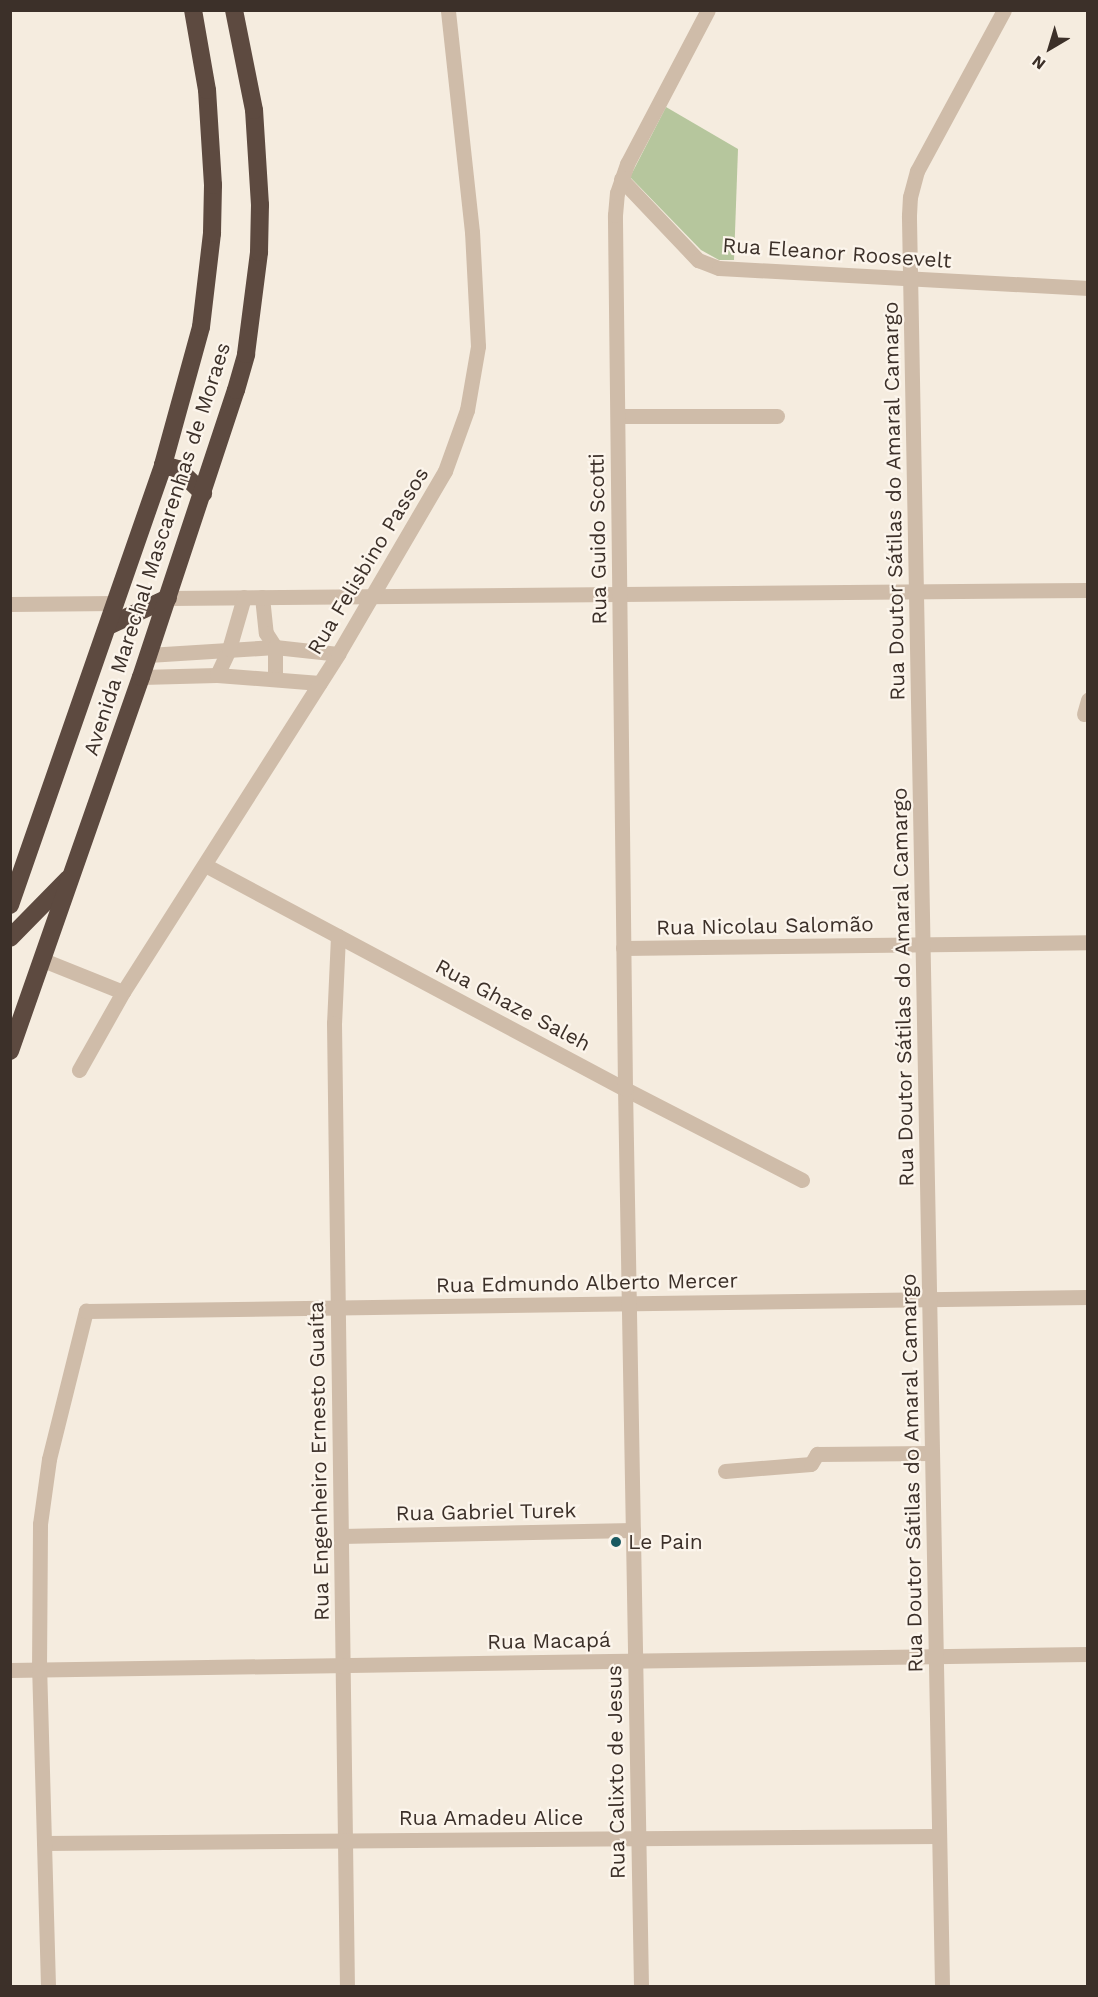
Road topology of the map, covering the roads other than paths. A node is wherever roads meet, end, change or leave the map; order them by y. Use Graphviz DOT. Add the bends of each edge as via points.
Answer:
graph roads {
  1 [pos="193,10"];
  2 [pos="234,10"];
  3 [pos="448,10"];
  4 [pos="708,10"];
  5 [pos="1004,10"];
  6 [pos="621,179"];
  7 [pos="910,279"];
  8 [pos="1088,288"];
  9 [pos="618,416"];
  10 [pos="777,416"];
  11 [pos="163,465"];
  12 [pos="203,493"];
  13 [pos="1088,590"];
  14 [pos="916,591"];
  15 [pos="620,594"];
  16 [pos="372,596"];
  17 [pos="244,597"];
  18 [pos="262,597"];
  19 [pos="168,598"];
  20 [pos="116,603"];
  21 [pos="10,604"];
  22 [pos="108,626"];
  23 [pos="275,647"];
  24 [pos="229,649"];
  25 [pos="338,654"];
  26 [pos="148,656"];
  27 [pos="217,675"];
  28 [pos="141,677"];
  29 [pos="275,679"];
  30 [pos="320,683"];
  31 [pos="205,865"];
  32 [pos="73,874"];
  33 [pos="10,905"];
  34 [pos="338,936"];
  35 [pos="10,938"];
  36 [pos="1088,942"];
  37 [pos="923,945"];
  38 [pos="623,948"];
  39 [pos="43,960"];
  40 [pos="123,992"];
  41 [pos="10,1051"];
  42 [pos="79,1070"];
  43 [pos="625,1089"];
  44 [pos="802,1180"];
  45 [pos="1088,1297"];
  46 [pos="929,1299"];
  47 [pos="628,1304"];
  48 [pos="338,1308"];
  49 [pos="932,1453"];
  50 [pos="725,1471"];
  51 [pos="633,1530"];
  52 [pos="341,1536"];
  53 [pos="1088,1654"];
  54 [pos="936,1656"];
  55 [pos="635,1661"];
  56 [pos="343,1665"];
  57 [pos="10,1670"];
  58 [pos="39,1670"];
  59 [pos="939,1836"];
  60 [pos="638,1838"];
  61 [pos="346,1840"];
  62 [pos="44,1843"];
  63 [pos="48,1986"];
  64 [pos="348,1986"];
  65 [pos="640,1986"];
  66 [pos="942,1986"];
  1 -- 11 [label="highway, Avenida Marechal Mascarenhas de Moraes" via="208,100 212,233 201,327"];
  2 -- 12 [label="highway, Avenida Marechal Mascarenhas de Moraes" via="254,110 259,252 246,354"];
  3 -- 16 [label="street, Rua Felisbino Passos" via="478,309 475,377 461,431 445,471"];
  4 -- 6 [label="street, Rua Guido Scotti"];
  5 -- 7 [label="street, Rua Doutor Sátilas do Amaral Camargo" via="917,171 910,197"];
  6 -- 7 [label="street, Rua Eleanor Roosevelt" via="706,265"];
  6 -- 9 [label="street, Rua Guido Scotti" via="615,215"];
  7 -- 8 [label="street, Rua Eleanor Roosevelt"];
  7 -- 14 [label="street, Rua Doutor Sátilas do Amaral Camargo"];
  9 -- 10 [label="street"];
  9 -- 15 [label="street, Rua Guido Scotti"];
  11 -- 12 [label="highway" via="178,470"];
  11 -- 20 [label="highway, Avenida Marechal Mascarenhas de Moraes"];
  12 -- 19 [label="highway, Avenida Marechal Mascarenhas de Moraes"];
  13 -- 14 [label="street"];
  14 -- 15 [label="street"];
  14 -- 37 [label="street, Rua Doutor Sátilas do Amaral Camargo"];
  15 -- 16 [label="street"];
  15 -- 38 [label="street, Rua Guido Scotti"];
  16 -- 18 [label="street"];
  16 -- 25 [label="street, Rua Felisbino Passos"];
  17 -- 18 [label="street"];
  17 -- 19 [label="street"];
  17 -- 24 [label="street"];
  18 -- 23 [label="street" via="266,633"];
  19 -- 22 [label="highway"];
  19 -- 26 [label="highway, Avenida Marechal Mascarenhas de Moraes"];
  20 -- 21 [label="street"];
  20 -- 22 [label="highway, Avenida Marechal Mascarenhas de Moraes"];
  22 -- 33 [label="highway, Avenida Marechal Mascarenhas de Moraes"];
  23 -- 24 [label="street"];
  23 -- 25 [label="street"];
  23 -- 29 [label="street"];
  24 -- 26 [label="street"];
  24 -- 27 [label="street"];
  25 -- 30 [label="street, Rua Felisbino Passos"];
  26 -- 28 [label="highway, Avenida Marechal Mascarenhas de Moraes"];
  27 -- 28 [label="street"];
  27 -- 29 [label="street"];
  28 -- 32 [label="highway, Avenida Marechal Mascarenhas de Moraes"];
  29 -- 30 [label="street"];
  30 -- 31 [label="street, Rua Felisbino Passos"];
  31 -- 34 [label="street, Rua Ghaze Saleh"];
  31 -- 40 [label="street, Rua Felisbino Passos"];
  32 -- 35 [label="highway"];
  32 -- 39 [label="highway, Avenida Marechal Mascarenhas de Moraes"];
  34 -- 43 [label="street, Rua Ghaze Saleh"];
  34 -- 48 [label="street, Rua Engenheiro Ernesto Guaíta" via="334,1023"];
  36 -- 37 [label="street, Rua Nicolau Salomão"];
  37 -- 38 [label="street, Rua Nicolau Salomão"];
  37 -- 46 [label="street, Rua Doutor Sátilas do Amaral Camargo"];
  38 -- 43 [label="street, Rua Guido Scotti"];
  39 -- 40 [label="street"];
  39 -- 41 [label="highway, Avenida Marechal Mascarenhas de Moraes"];
  40 -- 42 [label="street, Rua Felisbino Passos"];
  43 -- 44 [label="street, Rua Ghaze Saleh"];
  43 -- 47 [label="street, Rua Calixto de Jesus"];
  45 -- 46 [label="street, Rua Edmundo Alberto Mercer"];
  46 -- 47 [label="street, Rua Edmundo Alberto Mercer"];
  46 -- 49 [label="street, Rua Doutor Sátilas do Amaral Camargo"];
  47 -- 48 [label="street, Rua Edmundo Alberto Mercer"];
  47 -- 51 [label="street, Rua Calixto de Jesus"];
  48 -- 52 [label="street, Rua Engenheiro Ernesto Guaíta"];
  48 -- 58 [label="street, Rua Edmundo Alberto Mercer" via="86,1311 43,1491"];
  49 -- 50 [label="street" via="817,1454 811,1464"];
  49 -- 54 [label="street, Rua Doutor Sátilas do Amaral Camargo"];
  51 -- 52 [label="street, Rua Gabriel Turek"];
  51 -- 55 [label="street, Rua Calixto de Jesus"];
  52 -- 56 [label="street, Rua Engenheiro Ernesto Guaíta"];
  53 -- 54 [label="street, Rua Macapá"];
  54 -- 55 [label="street, Rua Macapá"];
  54 -- 59 [label="street, Rua Doutor Sátilas do Amaral Camargo"];
  55 -- 56 [label="street, Rua Macapá"];
  55 -- 60 [label="street, Rua Calixto de Jesus"];
  56 -- 58 [label="street, Rua Macapá"];
  56 -- 61 [label="street, Rua Engenheiro Ernesto Guaíta"];
  57 -- 58 [label="street, Rua Macapá"];
  58 -- 62 [label="street"];
  59 -- 60 [label="street, Rua Amadeu Alice"];
  59 -- 66 [label="street, Rua Doutor Sátilas do Amaral Camargo"];
  60 -- 61 [label="street, Rua Amadeu Alice"];
  60 -- 65 [label="street, Rua Calixto de Jesus"];
  61 -- 62 [label="street, Rua Amadeu Alice"];
  61 -- 64 [label="street, Rua Engenheiro Ernesto Guaíta"];
  62 -- 63 [label="street"];
}
